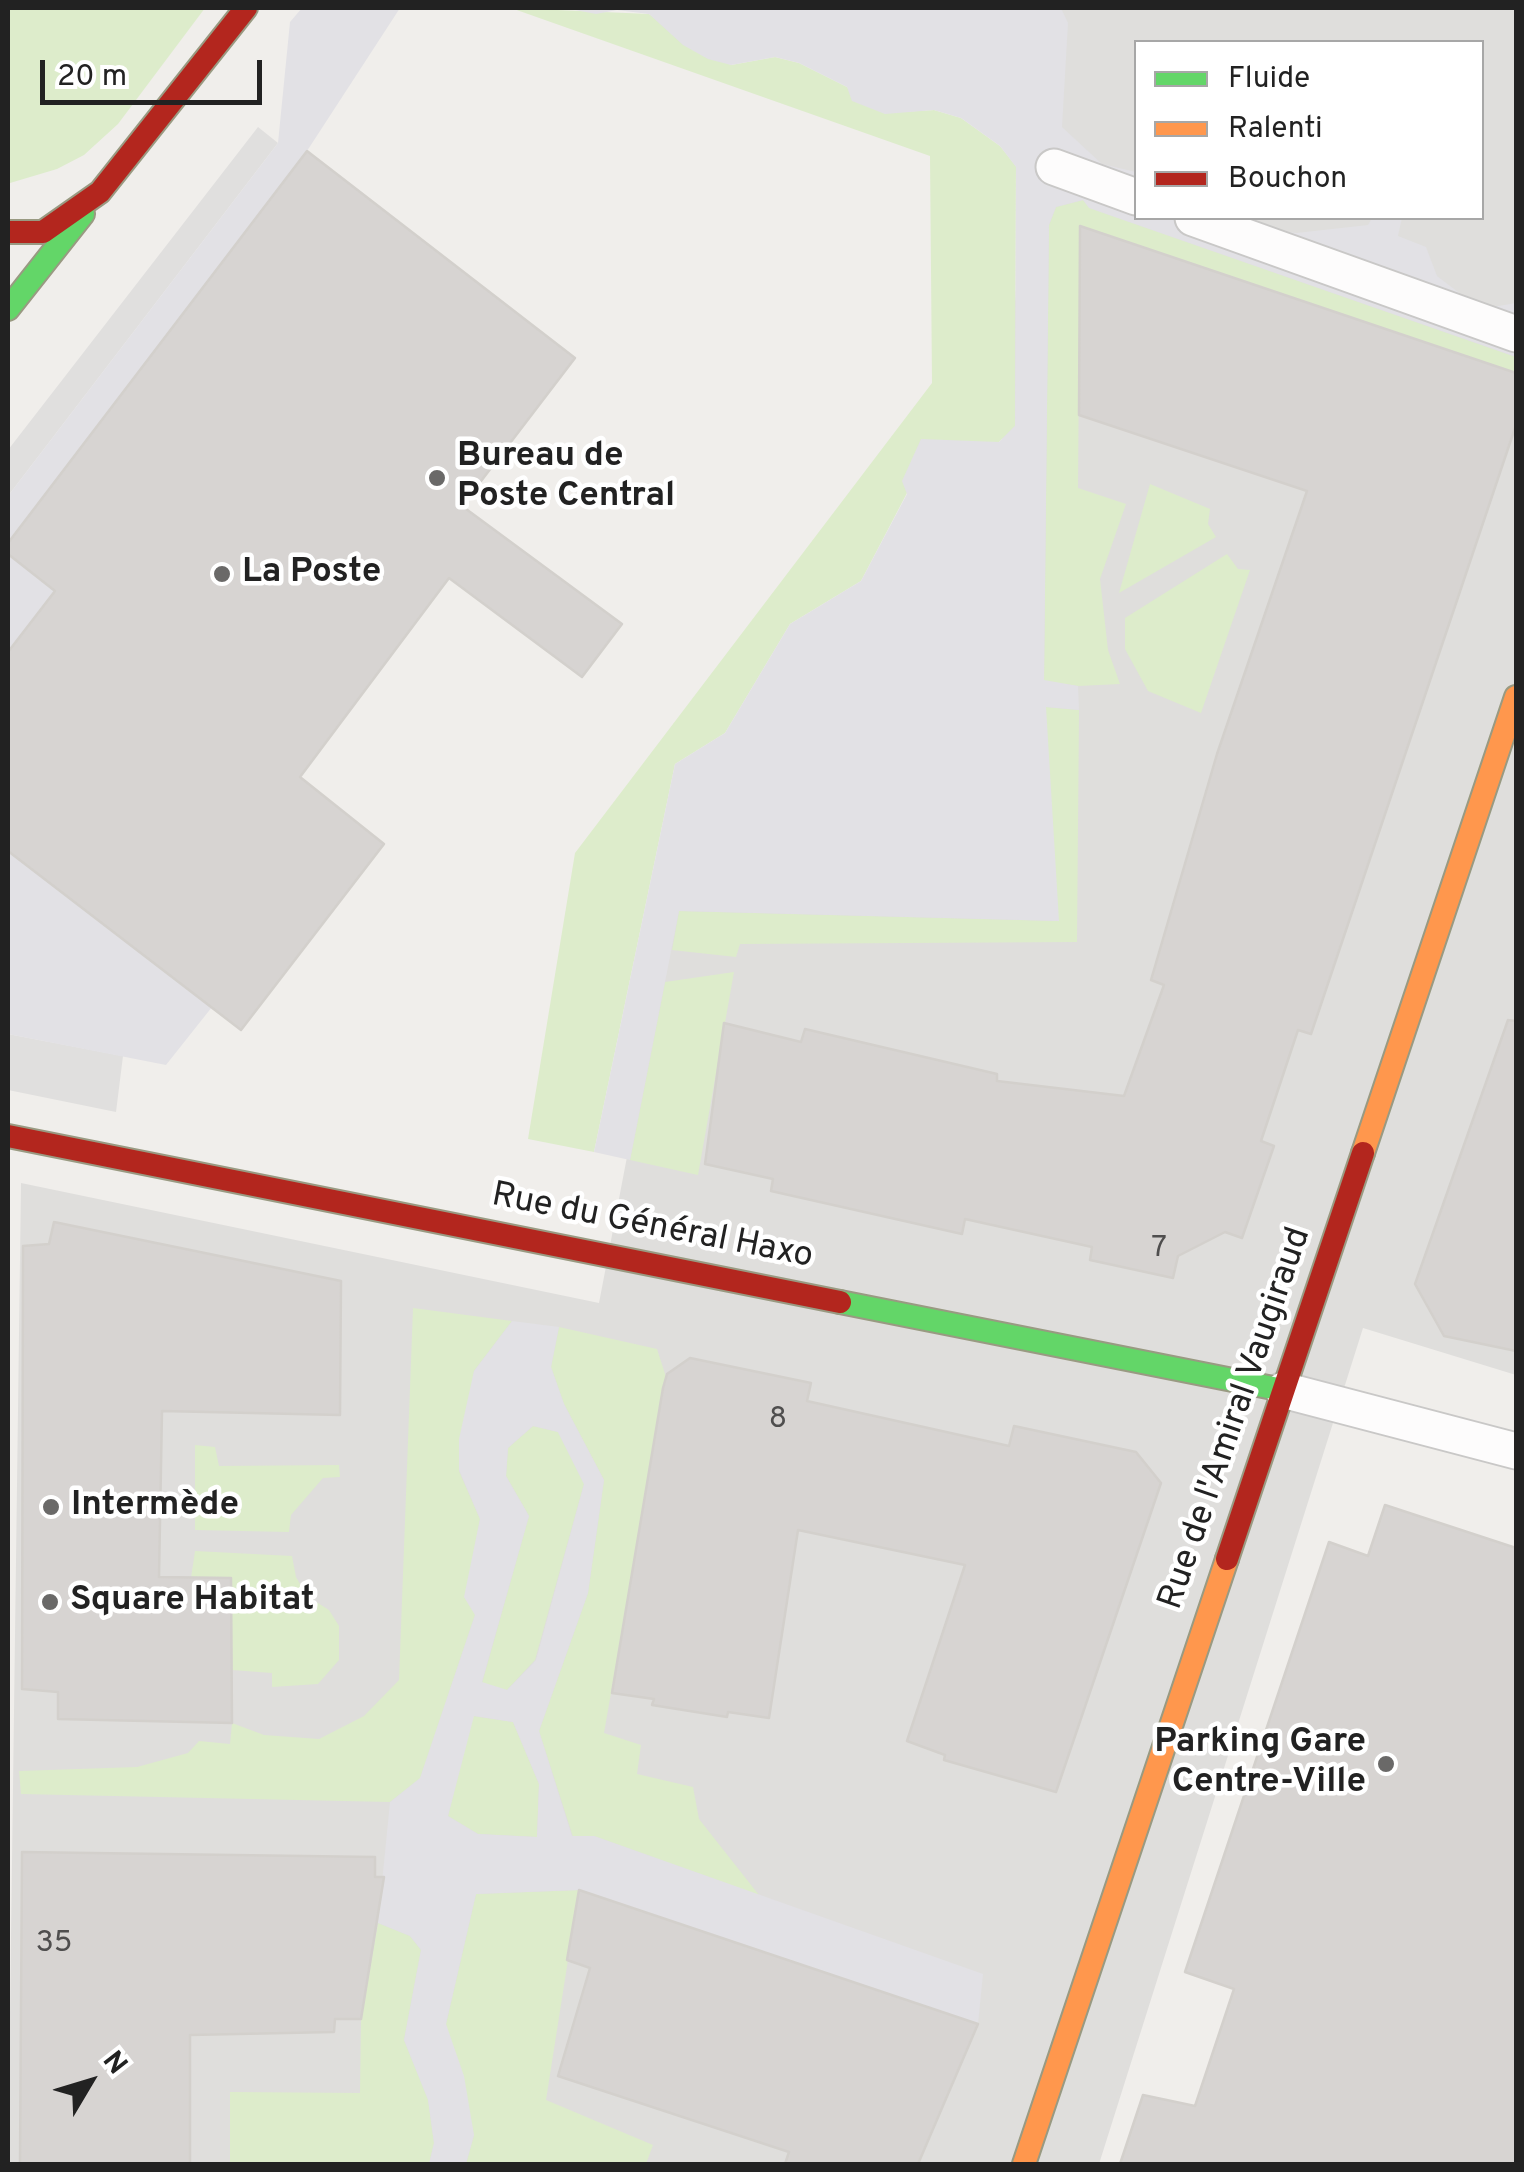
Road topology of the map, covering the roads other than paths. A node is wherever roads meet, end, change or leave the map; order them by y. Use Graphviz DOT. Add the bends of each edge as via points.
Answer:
graph roads {
  1 [pos="246,8"];
  2 [pos="1054,167"];
  3 [pos="100,192"];
  4 [pos="1134,196"];
  5 [pos="1199,220"];
  6 [pos="8,232"];
  7 [pos="8,309"];
  8 [pos="1516,334"];
  9 [pos="1516,697"];
  10 [pos="8,1136"];
  11 [pos="1283,1390"];
  12 [pos="1516,1452"];
  13 [pos="1024,2164"];
  1 -- 3 [label="street"];
  2 -- 4 [label="lane"];
  3 -- 6 [label="street" via="43,232"];
  3 -- 7 [label="street"];
  5 -- 8 [label="lane"];
  9 -- 11 [label="street, Rue de l'Amiral Vaugiraud"];
  10 -- 11 [label="street, Rue du Général Haxo"];
  11 -- 12 [label="lane"];
  11 -- 13 [label="street, Rue de l'Amiral Vaugiraud"];
}
